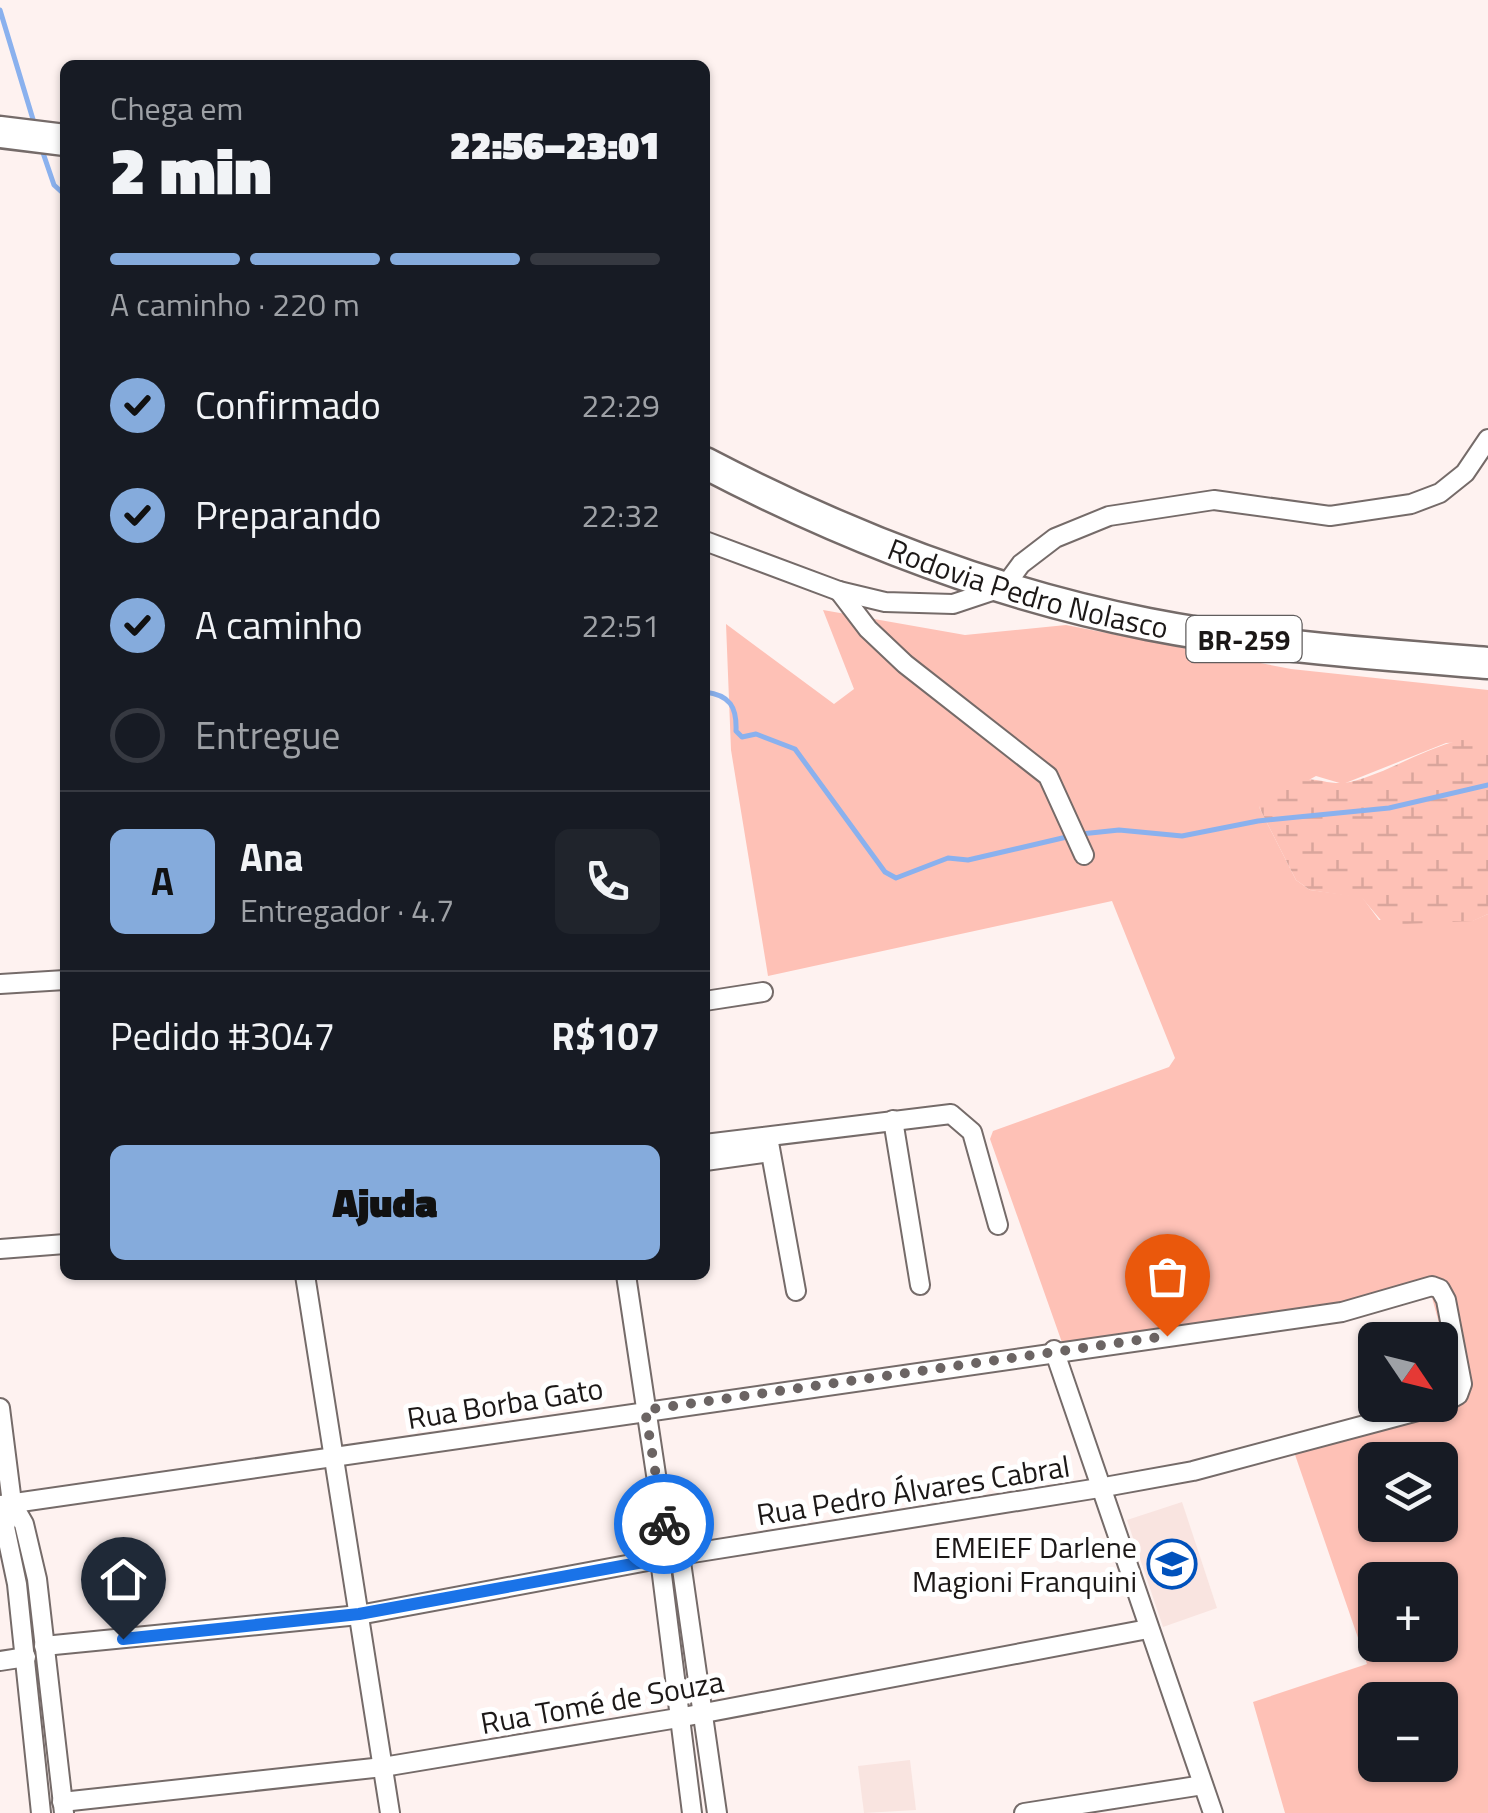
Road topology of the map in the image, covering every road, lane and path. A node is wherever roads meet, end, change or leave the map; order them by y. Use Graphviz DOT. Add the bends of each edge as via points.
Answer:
graph roads {
  1 [pos="0,132"];
  2 [pos="60,139"];
  3 [pos="1488,439"];
  4 [pos="710,465"];
  5 [pos="710,543"];
  6 [pos="1004,587"];
  7 [pos="839,590"];
  8 [pos="1488,663"];
  9 [pos="1084,855"];
  10 [pos="60,980"];
  11 [pos="0,984"];
  12 [pos="762,992"];
  13 [pos="710,1000"];
  14 [pos="893,1120"];
  15 [pos="710,1144"];
  16 [pos="769,1144"];
  17 [pos="710,1160"];
  18 [pos="998,1225"];
  19 [pos="60,1244"];
  20 [pos="0,1250"];
  21 [pos="306,1280"];
  22 [pos="627,1280"];
  23 [pos="920,1285"];
  24 [pos="796,1291"];
  25 [pos="1450,1322"];
  26 [pos="1054,1350"];
  27 [pos="1458,1363"];
  28 [pos="1458,1395"];
  29 [pos="0,1408"];
  30 [pos="645,1410"];
  31 [pos="1376,1422"];
  32 [pos="332,1457"];
  33 [pos="1099,1488"];
  34 [pos="6,1504"];
  35 [pos="663,1550"];
  36 [pos="680,1555"];
  37 [pos="359,1614"];
  38 [pos="1148,1629"];
  39 [pos="44,1646"];
  40 [pos="26,1657"];
  41 [pos="0,1661"];
  42 [pos="702,1713"];
  43 [pos="678,1718"];
  44 [pos="383,1767"];
  45 [pos="1203,1785"];
  46 [pos="63,1808"];
  47 [pos="41,1813"];
  48 [pos="390,1813"];
  49 [pos="692,1813"];
  50 [pos="716,1813"];
  51 [pos="1024,1813"];
  52 [pos="1213,1813"];
  1 -- 2 [label="highway"];
  3 -- 6 [label="street" via="1465,473 1440,494 1411,504 1330,516 1214,500 1109,516 1031,554"];
  4 -- 6 [label="highway, Rodovia Pedro Nolasco / BR-259" via="835,524"];
  5 -- 7 [label="street"];
  6 -- 7 [label="street" via="923,606"];
  6 -- 8 [label="highway, Rodovia Pedro Nolasco / BR-259" via="1146,624"];
  7 -- 9 [label="street" via="905,664 1048,776"];
  10 -- 11 [label="street"];
  12 -- 13 [label="street"];
  14 -- 16 [label="street"];
  14 -- 18 [label="street" via="959,1117 972,1132"];
  14 -- 23 [label="street"];
  15 -- 16 [label="street"];
  16 -- 17 [label="street"];
  16 -- 24 [label="street"];
  19 -- 20 [label="street"];
  21 -- 32 [label="street"];
  22 -- 30 [label="street"];
  25 -- 26 [label="street, Rua Borba Gato" via="1446,1300 1432,1286 1342,1312"];
  26 -- 30 [label="street, Rua Borba Gato"];
  26 -- 33 [label="street"];
  27 -- 28 [label="street, Rua Borba Gato"];
  29 -- 34 [label="street"];
  30 -- 32 [label="street, Rua Borba Gato"];
  30 -- 35 [label="street"];
  31 -- 33 [label="street, Rua Pedro Álvares Cabral" via="1193,1471"];
  32 -- 34 [label="street, Rua Borba Gato"];
  32 -- 37 [label="street"];
  33 -- 36 [label="street, Rua Pedro Álvares Cabral"];
  33 -- 38 [label="street"];
  34 -- 39 [label="street" via="24,1524"];
  34 -- 40 [label="street"];
  35 -- 36 [label="street, Rua Pedro Álvares Cabral"];
  35 -- 37 [label="street, Rua Pedro Álvares Cabral"];
  35 -- 43 [label="street"];
  36 -- 42 [label="street"];
  37 -- 39 [label="street, Rua Pedro Álvares Cabral"];
  37 -- 44 [label="street"];
  38 -- 42 [label="street, Rua Tomé de Souza"];
  38 -- 45 [label="street"];
  39 -- 46 [label="street"];
  40 -- 41 [label="street"];
  40 -- 47 [label="street"];
  42 -- 43 [label="street, Rua Tomé de Souza"];
  42 -- 50 [label="street"];
  43 -- 44 [label="street, Rua Tomé de Souza"];
  43 -- 49 [label="street"];
  44 -- 46 [label="street, Rua Tomé de Souza"];
  44 -- 48 [label="street"];
  45 -- 51 [label="street"];
  45 -- 52 [label="street"];
}
